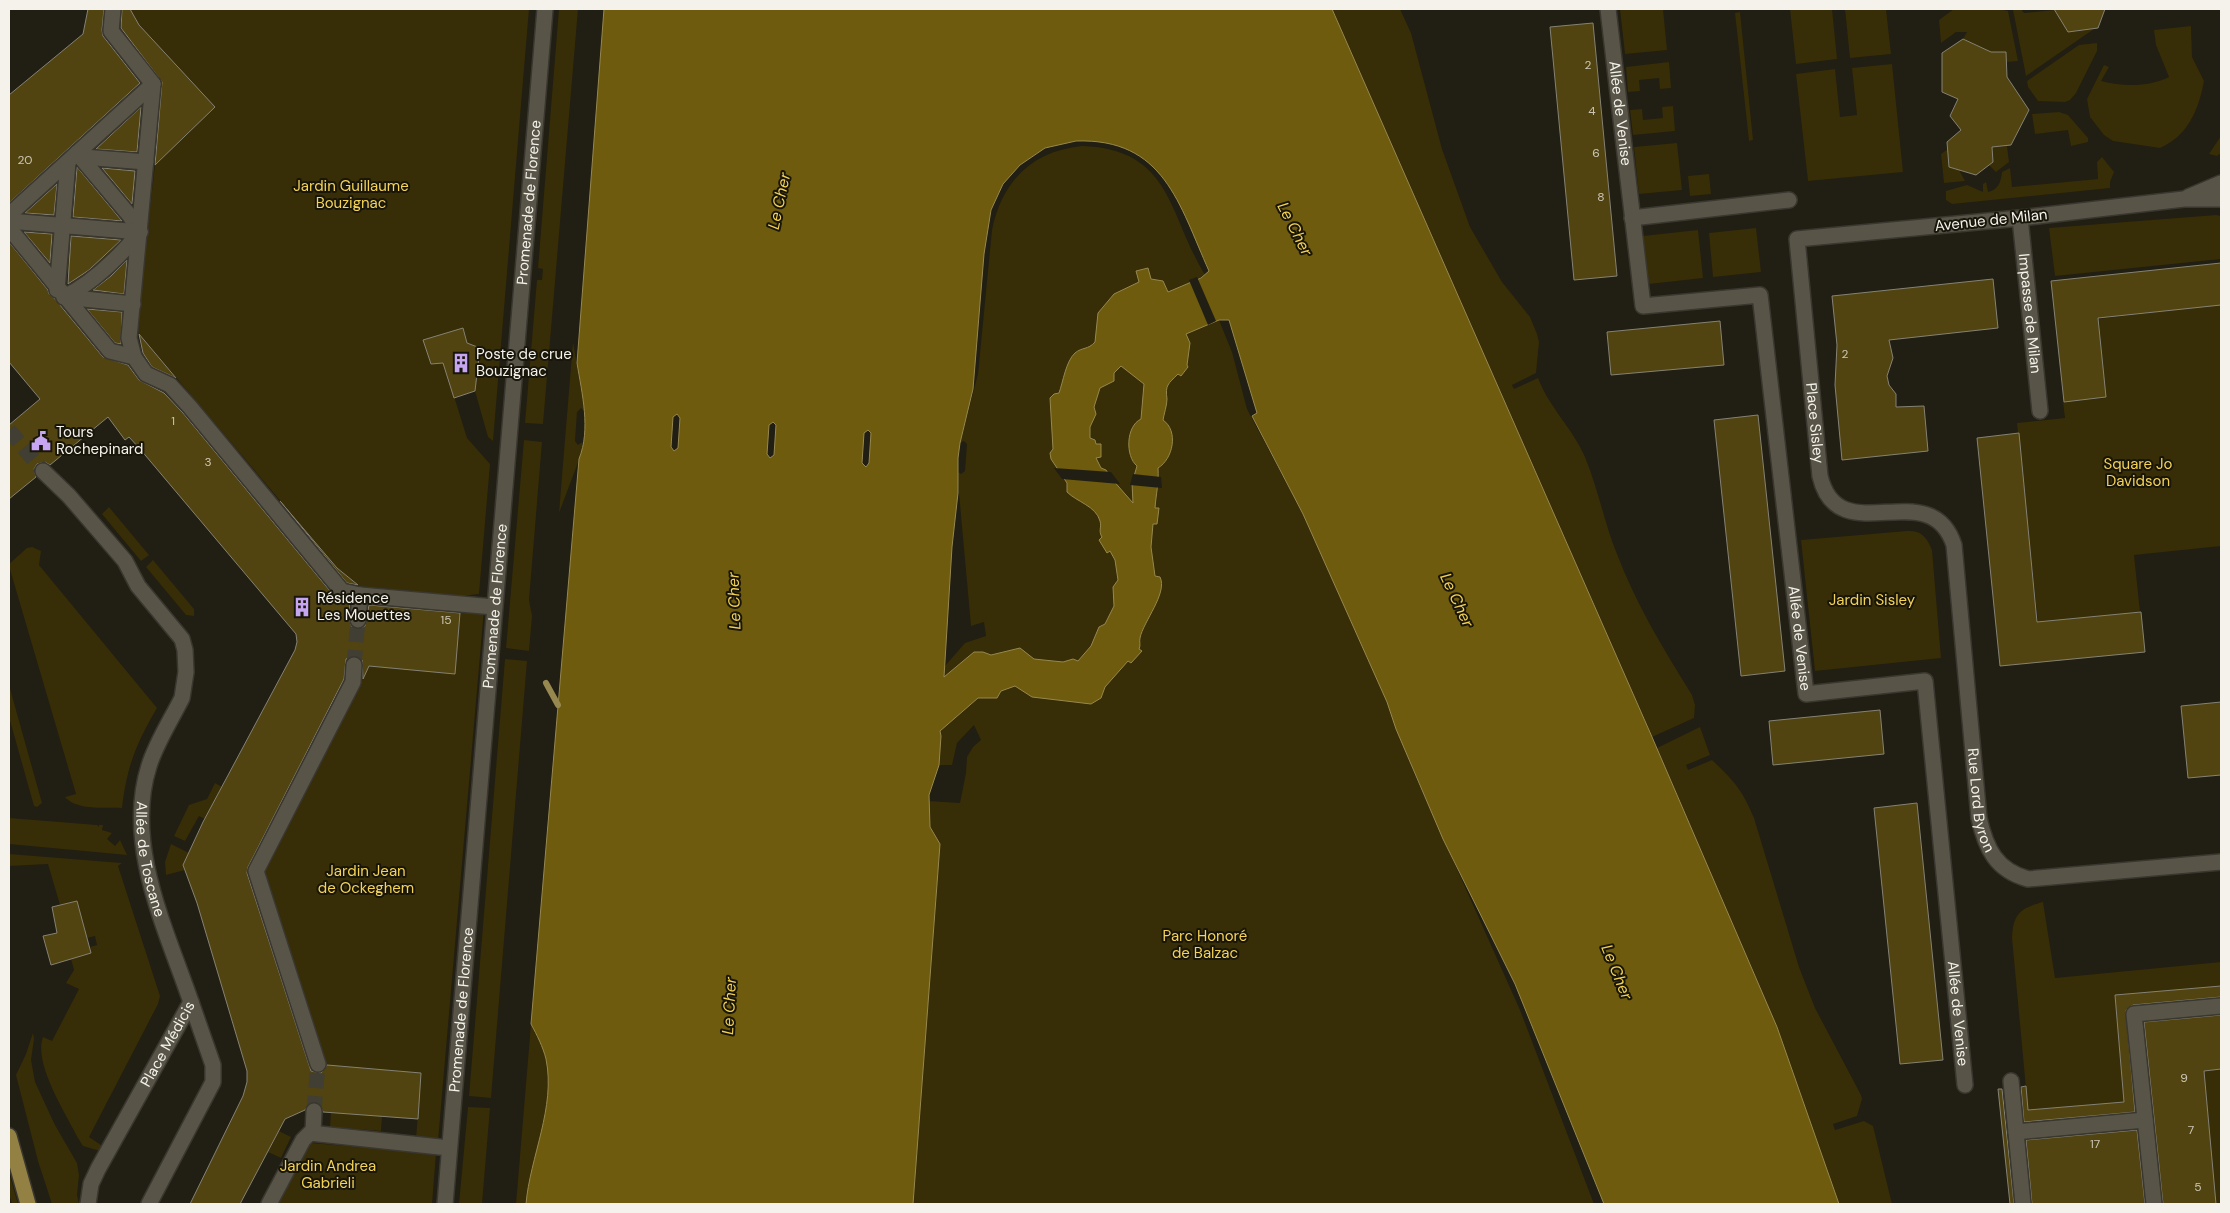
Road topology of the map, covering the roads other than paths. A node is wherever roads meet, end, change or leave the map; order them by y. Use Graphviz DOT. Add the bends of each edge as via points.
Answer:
graph roads {
  1 [pos="113,9"];
  2 [pos="545,9"];
  3 [pos="1608,9"];
  4 [pos="153,84"];
  5 [pos="76,157"];
  6 [pos="146,162"];
  7 [pos="2220,182"];
  8 [pos="2184,199"];
  9 [pos="2221,199"];
  10 [pos="1789,200"];
  11 [pos="9,215"];
  12 [pos="1632,218"];
  13 [pos="2020,218"];
  14 [pos="9,221"];
  15 [pos="63,226"];
  16 [pos="9,228"];
  17 [pos="140,232"];
  18 [pos="1797,239"];
  19 [pos="61,293"];
  20 [pos="133,304"];
  21 [pos="134,357"];
  22 [pos="2040,411"];
  23 [pos="43,471"];
  24 [pos="1933,516"];
  25 [pos="360,595"];
  26 [pos="494,607"];
  27 [pos="358,620"];
  28 [pos="354,665"];
  29 [pos="2221,862"];
  30 [pos="191,1002"];
  31 [pos="2221,1006"];
  32 [pos="318,1064"];
  33 [pos="2010,1081"];
  34 [pos="1965,1085"];
  35 [pos="314,1111"];
  36 [pos="2145,1120"];
  37 [pos="313,1132"];
  38 [pos="2016,1132"];
  39 [pos="9,1136"];
  40 [pos="449,1148"];
  41 [pos="28,1204"];
  42 [pos="88,1204"];
  43 [pos="149,1204"];
  44 [pos="269,1204"];
  45 [pos="445,1204"];
  46 [pos="2023,1204"];
  47 [pos="2154,1204"];
  1 -- 4 [label="street" via="111,30"];
  2 -- 26 [label="street, Promenade de Florence"];
  3 -- 12 [label="street, Allée de Venise"];
  4 -- 5 [label="street"];
  4 -- 6 [label="street"];
  5 -- 6 [label="street"];
  5 -- 11 [label="street"];
  5 -- 15 [label="street"];
  5 -- 17 [label="street" via="130,216"];
  6 -- 17 [label="street"];
  7 -- 8 [label="street, Avenue de Milan"];
  8 -- 9 [label="street, Avenue de Milan"];
  8 -- 13 [label="street, Avenue de Milan"];
  10 -- 12 [label="street"];
  12 -- 34 [label="street, Allée de Venise" via="1643,306 1760,295 1806,694 1925,681"];
  13 -- 18 [label="street, Avenue de Milan"];
  13 -- 22 [label="street, Impasse de Milan"];
  14 -- 15 [label="street"];
  15 -- 17 [label="street"];
  15 -- 19 [label="street"];
  16 -- 19 [label="street"];
  17 -- 19 [label="street" via="127,248 80,289"];
  17 -- 20 [label="street"];
  18 -- 24 [label="street, Place Sisley" via="1820,476 1826,492 1835,503 1854,513 1913,511"];
  19 -- 20 [label="street"];
  19 -- 21 [label="street" via="110,352"];
  20 -- 21 [label="street" via="129,338"];
  21 -- 25 [label="street" via="146,374 170,385 190,407 342,591"];
  23 -- 30 [label="street, Allée de Toscane" via="125,561 138,586 182,638 186,686 148,767 141,832 150,882"];
  24 -- 29 [label="street, Rue Lord Byron" via="1947,528 1954,545 1979,818 1985,842 2002,866 2028,880"];
  25 -- 26 [label="street"];
  25 -- 27 [label="street"];
  26 -- 40 [label="street, Promenade de Florence"];
  28 -- 32 [label="street" via="353,682 256,871"];
  30 -- 42 [label="street, Place Médicis" via="98,1169 91,1184"];
  30 -- 43 [label="street, Place Médicis" via="213,1065 214,1082"];
  31 -- 36 [label="street" via="2134,1014"];
  33 -- 38 [label="street"];
  35 -- 37 [label="street"];
  36 -- 38 [label="street"];
  36 -- 47 [label="street"];
  37 -- 40 [label="street"];
  37 -- 44 [label="street" via="303,1140"];
  38 -- 46 [label="street"];
  39 -- 41 [label="main road"];
  40 -- 45 [label="street, Promenade de Florence"];
}
